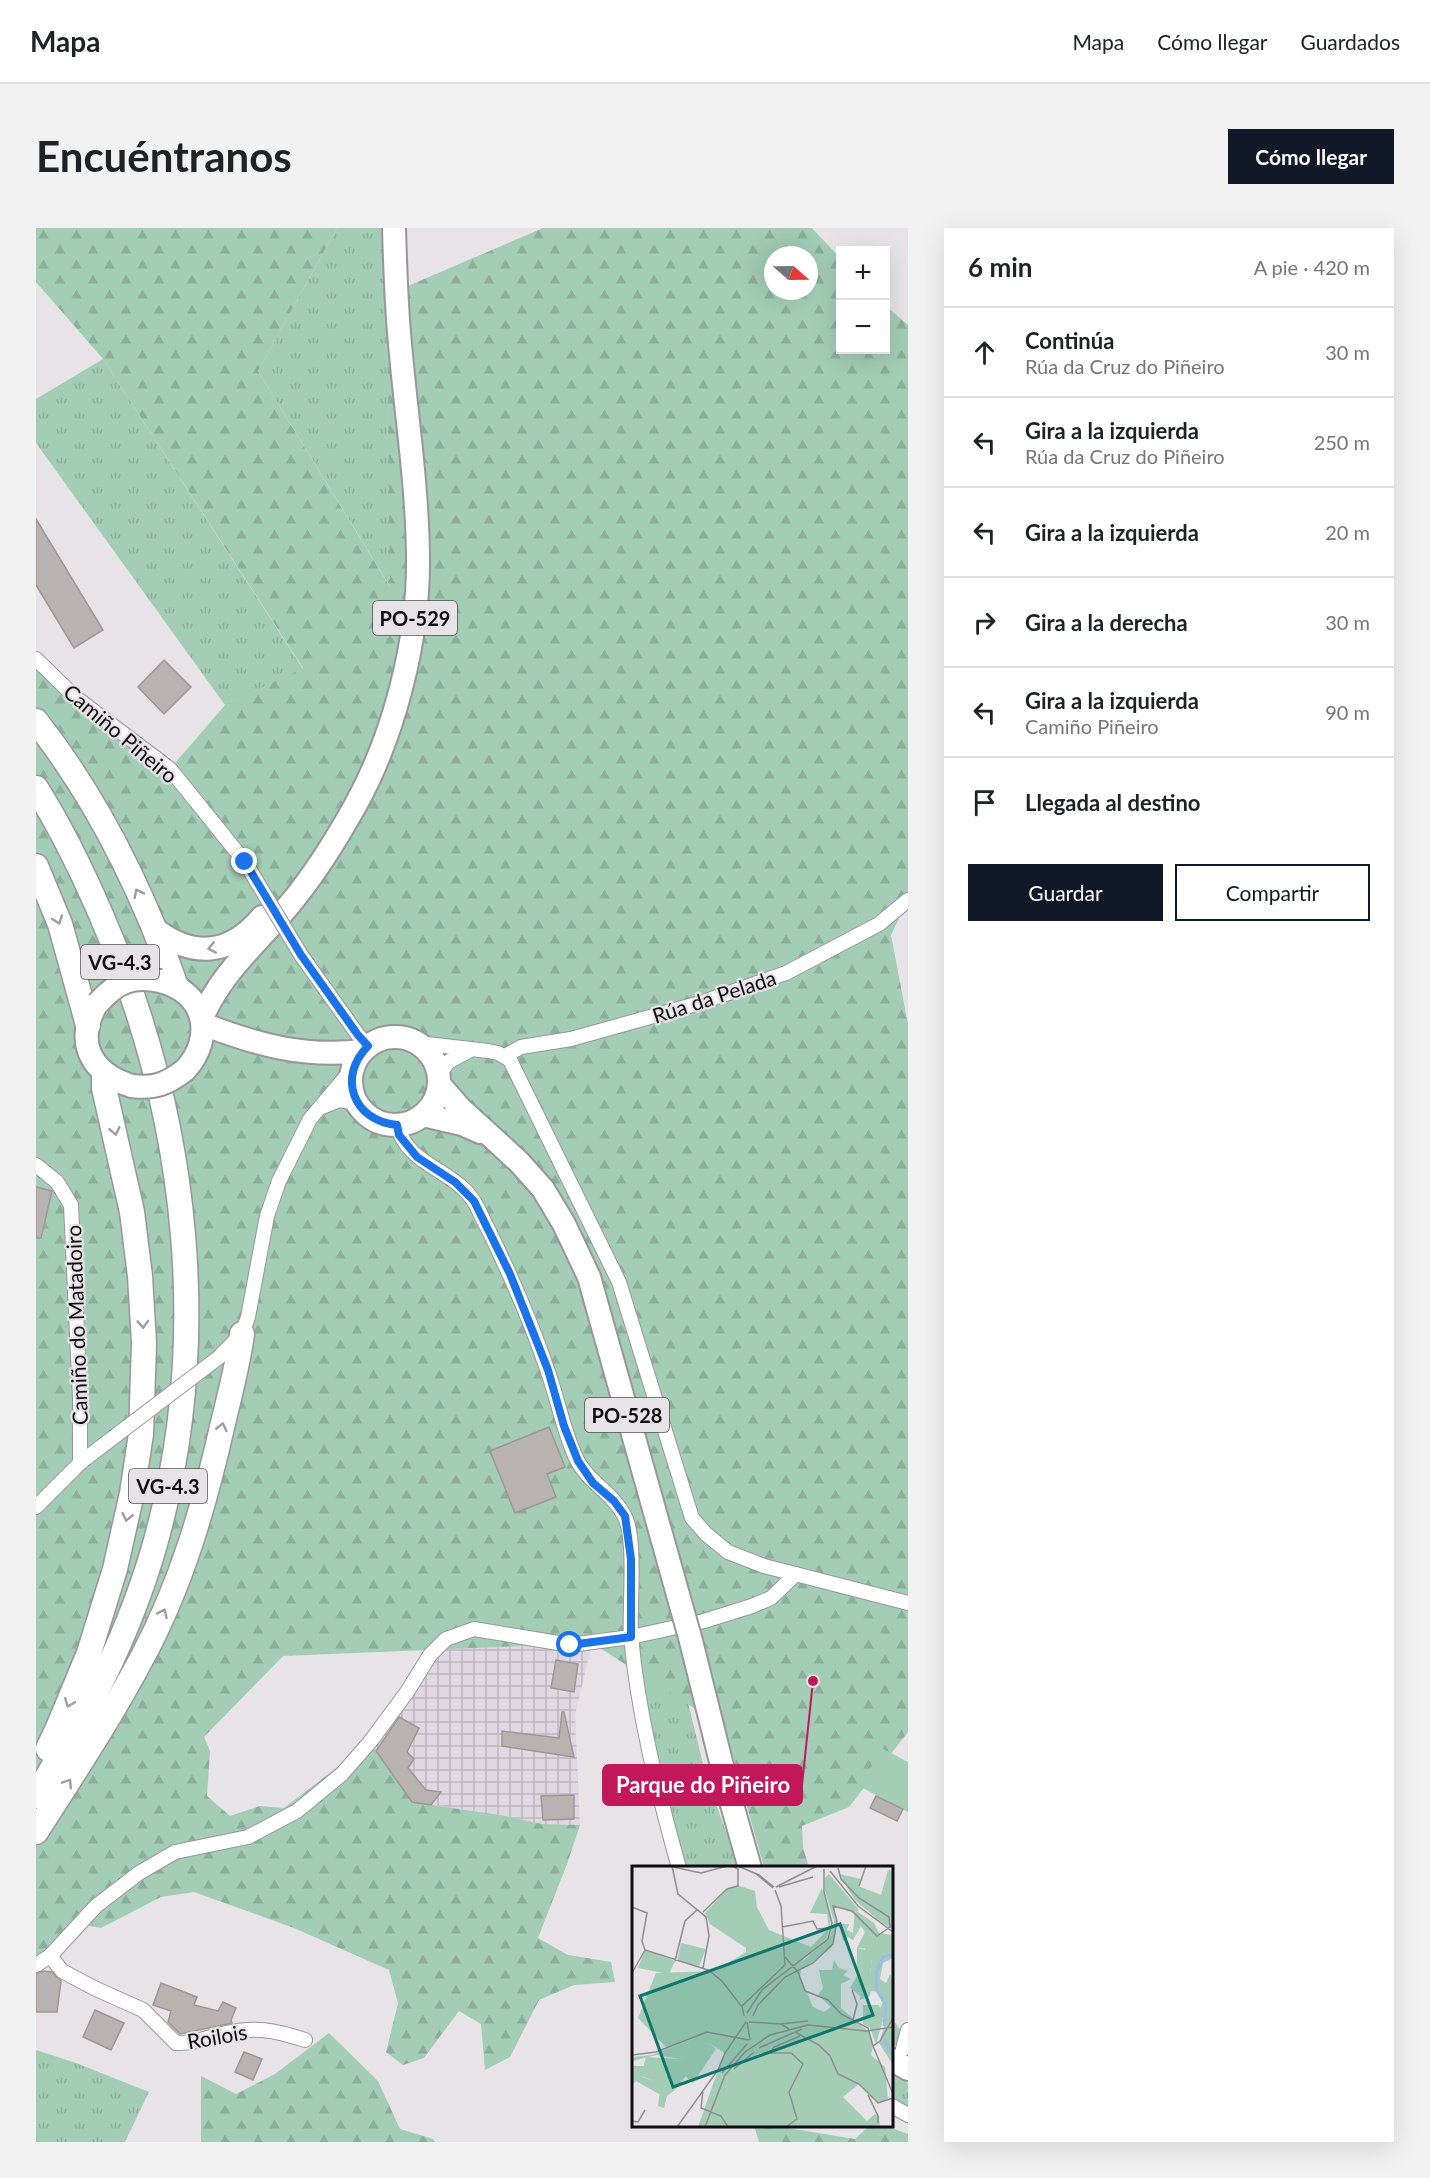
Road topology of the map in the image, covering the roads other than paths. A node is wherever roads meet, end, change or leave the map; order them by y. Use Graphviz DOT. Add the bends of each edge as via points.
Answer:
graph roads {
  1 [pos="394,228"];
  2 [pos="36,659"];
  3 [pos="36,721"];
  4 [pos="36,788"];
  5 [pos="355,806"];
  6 [pos="36,866"];
  7 [pos="908,900"];
  8 [pos="156,930"];
  9 [pos="239,959"];
  10 [pos="172,985"];
  11 [pos="202,1021"];
  12 [pos="88,1024"];
  13 [pos="247,1041"];
  14 [pos="418,1043"];
  15 [pos="472,1049"];
  16 [pos="294,1051"];
  17 [pos="505,1056"];
  18 [pos="189,1065"];
  19 [pos="356,1072"];
  20 [pos="104,1074"];
  21 [pos="439,1080"];
  22 [pos="320,1107"];
  23 [pos="423,1115"];
  24 [pos="397,1125"];
  25 [pos="501,1146"];
  26 [pos="36,1165"];
  27 [pos="242,1334"];
  28 [pos="80,1463"];
  29 [pos="36,1507"];
  30 [pos="796,1574"];
  31 [pos="908,1603"];
  32 [pos="631,1637"];
  33 [pos="36,1770"];
  34 [pos="36,1796"];
  35 [pos="36,1832"];
  36 [pos="678,1866"];
  37 [pos="749,1866"];
  38 [pos="50,1956"];
  39 [pos="36,1965"];
  40 [pos="908,2030"];
  41 [pos="305,2040"];
  42 [pos="901,2059"];
  43 [pos="893,2107"];
  44 [pos="908,2115"];
  1 -- 5 [label="main road, PO-529" via="418,563 414,620 401,685 380,752"];
  2 -- 19 [label="street, Camiño Piñeiro, bridge" via="75,697 170,769 245,862 301,955 358,1035"];
  8 -- 3 [label="highway, one-way" via="103,822"];
  4 -- 34 [label="highway, VG-4.3" via="82,872 112,941 148,1045 172,1148 181,1208 188,1327 173,1464 150,1560 121,1640 84,1715"];
  5 -- 8 [label="main road, one-way" via="328,832 254,926 231,943 206,950 187,948"];
  5 -- 9 [label="main road, PO-529" via="312,876"];
  6 -- 12 [label="highway, one-way" via="60,924"];
  7 -- 17 [label="street, Rúa da Pelada" via="879,924 786,973 700,1003 571,1040 521,1047"];
  8 -- 10 [label="highway"];
  9 -- 10 [label="main road, PO-529" via="193,987"];
  9 -- 11 [label="main road, PO-529" via="220,983"];
  10 -- 11 [label="main road" via="193,1001"];
  10 -- 12 [label="main road, bridge" via="148,978 129,980 112,988 98,1003"];
  11 -- 13 [label="main road"];
  11 -- 18 [label="main road" via="200,1050"];
  12 -- 20 [label="main road" via="90,1052"];
  13 -- 16 [label="main road"];
  13 -- 18 [label="main road" via="215,1048"];
  14 -- 15 [label="street"];
  14 -- 19 [label="main road" via="402,1037 384,1038"];
  14 -- 21 [label="main road" via="434,1060"];
  15 -- 17 [label="street"];
  15 -- 21 [label="street" via="448,1062"];
  16 -- 19 [label="main road"];
  16 -- 19 [label="main road" via="338,1054"];
  17 -- 30 [label="street" via="517,1072 619,1282 692,1518 728,1552"];
  18 -- 20 [label="main road, bridge" via="162,1085 150,1088 116,1082"];
  19 -- 22 [label="street"];
  19 -- 22 [label="street" via="339,1100"];
  19 -- 24 [label="main road" via="370,1117"];
  20 -- 33 [label="highway, one-way" via="132,1212 140,1276 144,1343 141,1434 115,1569 89,1653"];
  21 -- 23 [label="main road" via="434,1101"];
  21 -- 25 [label="main road, PO-528" via="460,1108"];
  22 -- 27 [label="street" via="279,1181 267,1216"];
  23 -- 24 [label="main road"];
  23 -- 25 [label="main road, PO-528" via="462,1124"];
  24 -- 32 [label="street" via="399,1135 417,1157 455,1182 474,1201 510,1274 578,1461 625,1516 631,1559"];
  25 -- 37 [label="main road, PO-528, bridge" via="543,1189 589,1277 692,1641"];
  26 -- 28 [label="street, Camiño do Matadoiro" via="57,1182 71,1205"];
  27 -- 28 [label="street, bridge" via="218,1358"];
  35 -- 27 [label="highway, one-way" via="99,1734 144,1654 175,1585 201,1512"];
  28 -- 29 [label="street"];
  30 -- 31 [label="street"];
  30 -- 32 [label="street" via="771,1598 752,1606"];
  32 -- 36 [label="street" via="658,1793"];
  32 -- 38 [label="street" via="570,1645 474,1629 446,1639 430,1655 370,1742 342,1774 297,1811 248,1837 175,1852 139,1873 96,1906"];
  38 -- 39 [label="street"];
  38 -- 41 [label="street, Roilois" via="62,1971 143,2010 176,2043 271,2029"];
  40 -- 42 [label="street"];
  43 -- 44 [label="street"];
}
